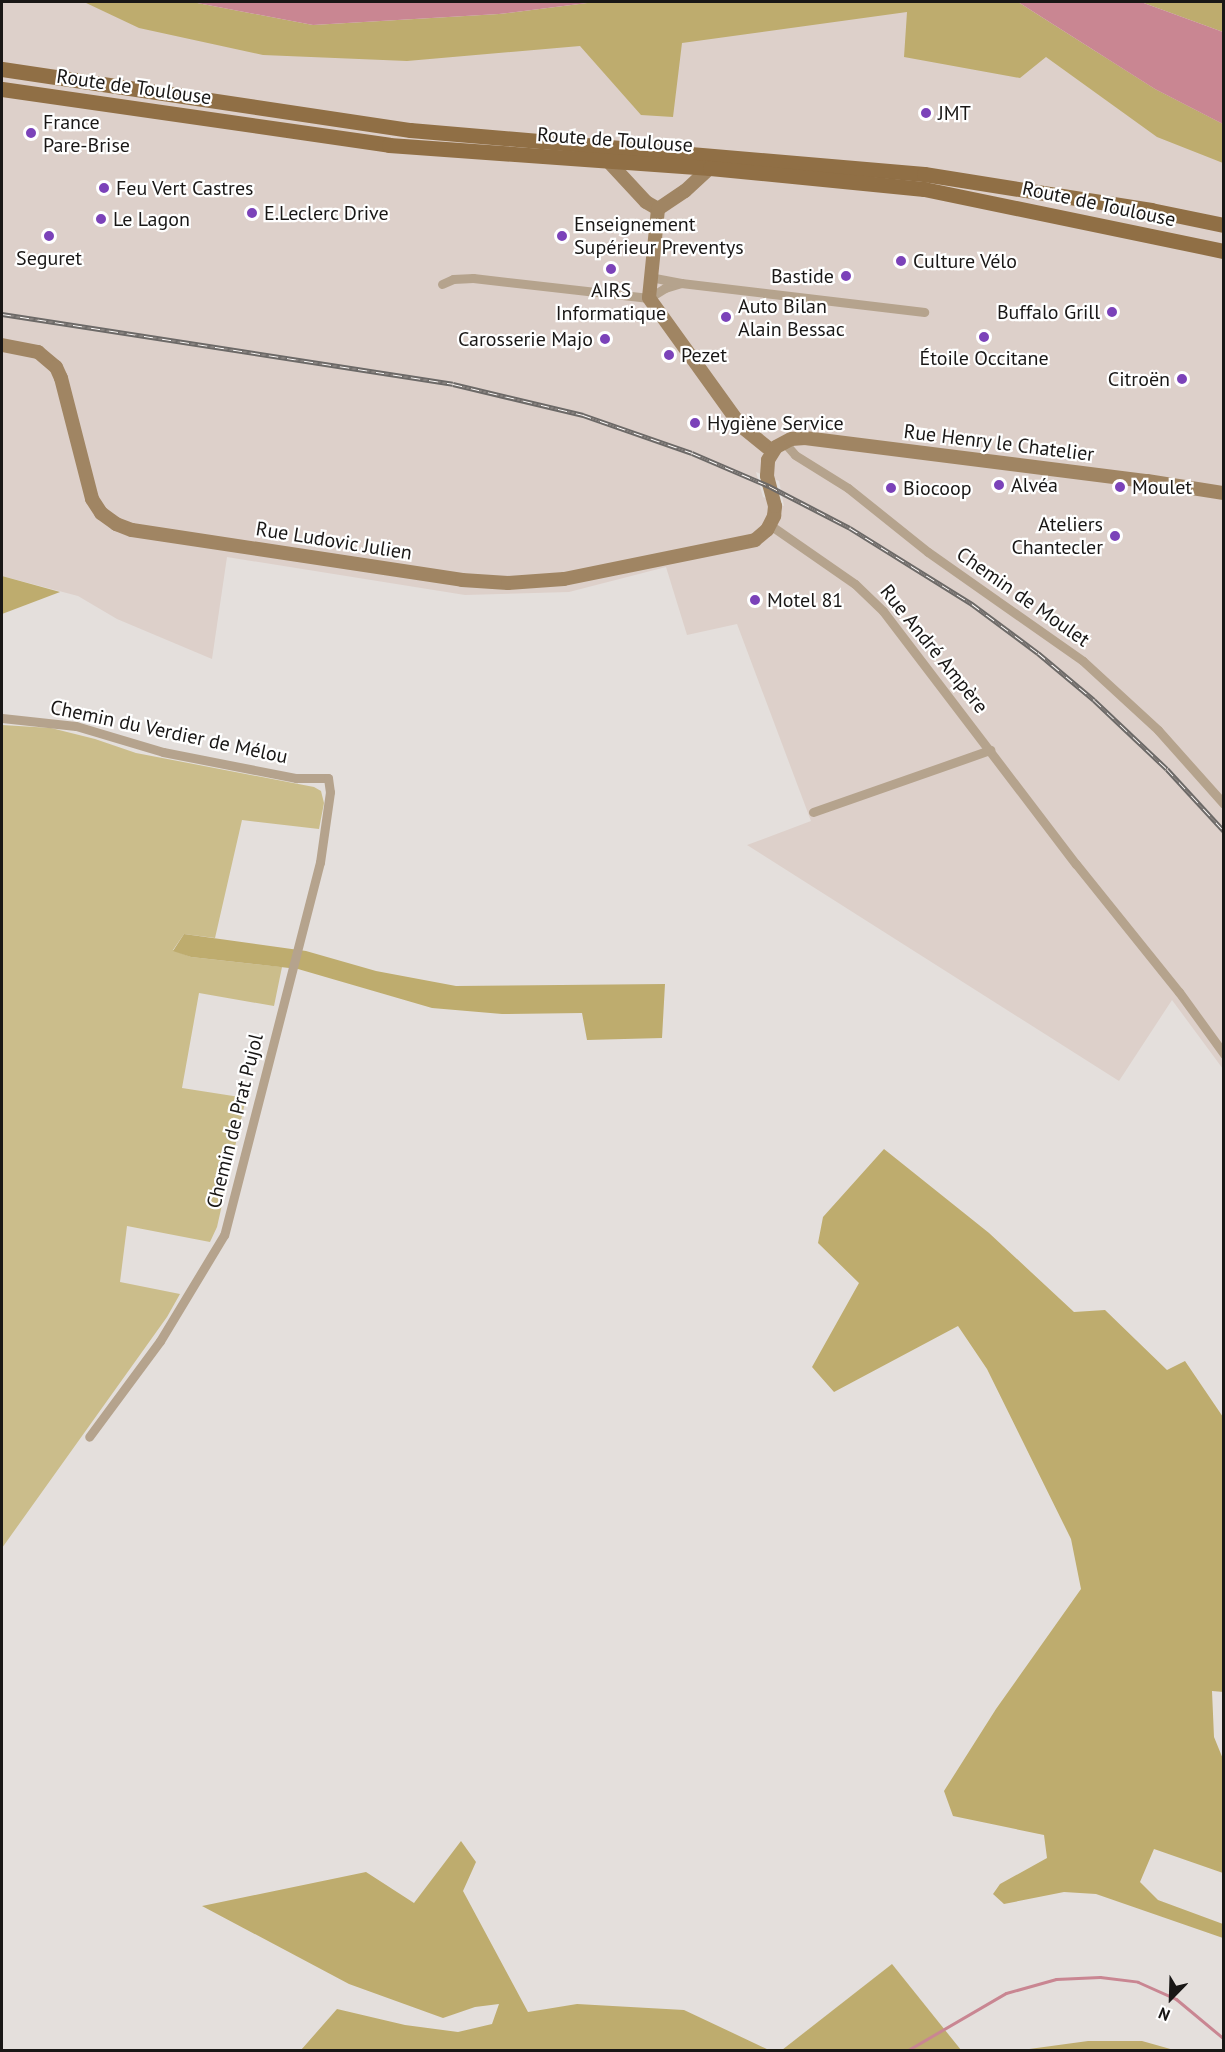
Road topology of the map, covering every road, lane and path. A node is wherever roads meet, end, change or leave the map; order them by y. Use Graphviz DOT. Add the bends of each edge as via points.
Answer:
graph roads {
  1 [pos="2,69"];
  2 [pos="2,89"];
  3 [pos="608,161"];
  4 [pos="710,168"];
  5 [pos="658,209"];
  6 [pos="1224,225"];
  7 [pos="1224,250"];
  8 [pos="651,277"];
  9 [pos="681,283"];
  10 [pos="442,284"];
  11 [pos="649,298"];
  12 [pos="924,312"];
  13 [pos="2,345"];
  14 [pos="783,441"];
  15 [pos="772,451"];
  16 [pos="1224,493"];
  17 [pos="770,525"];
  18 [pos="2,718"];
  19 [pos="990,750"];
  20 [pos="328,778"];
  21 [pos="1224,804"];
  22 [pos="813,812"];
  23 [pos="1224,1054"];
  24 [pos="89,1437"];
  1 -- 6 [label="main road, Route de Toulouse" via="410,130 924,174"];
  2 -- 3 [label="main road, Route de Toulouse" via="389,145"];
  3 -- 4 [label="main road, Route de Toulouse"];
  3 -- 5 [label="main road" via="646,202"];
  4 -- 5 [label="main road"];
  4 -- 7 [label="main road, Route de Toulouse" via="924,189"];
  5 -- 8 [label="main road"];
  8 -- 9 [label="street"];
  8 -- 11 [label="main road"];
  9 -- 11 [label="street"];
  9 -- 12 [label="street"];
  10 -- 11 [label="street" via="473,278"];
  11 -- 15 [label="main road" via="741,426"];
  13 -- 17 [label="main road, Rue Ludovic Julien" via="38,352 56,367 92,499 108,519 132,530 462,580 508,583 564,579 748,542 760,537"];
  14 -- 15 [label="main road"];
  14 -- 16 [label="main road, Rue Henry le Chatelier" via="805,438"];
  14 -- 21 [label="street, Chemin de Moulet" via="795,455 856,494 928,552 1083,661 1158,730"];
  15 -- 17 [label="main road" via="766,471 775,506"];
  17 -- 19 [label="street, Rue André Ampère" via="871,598"];
  18 -- 20 [label="street, Chemin du Verdier de Mélou" via="76,726 163,752 285,776"];
  19 -- 22 [label="street"];
  19 -- 23 [label="street, Rue André Ampère"];
  20 -- 24 [label="street, Chemin de Prat Pujol" via="330,808 320,862 224,1235 173,1322"];
}
